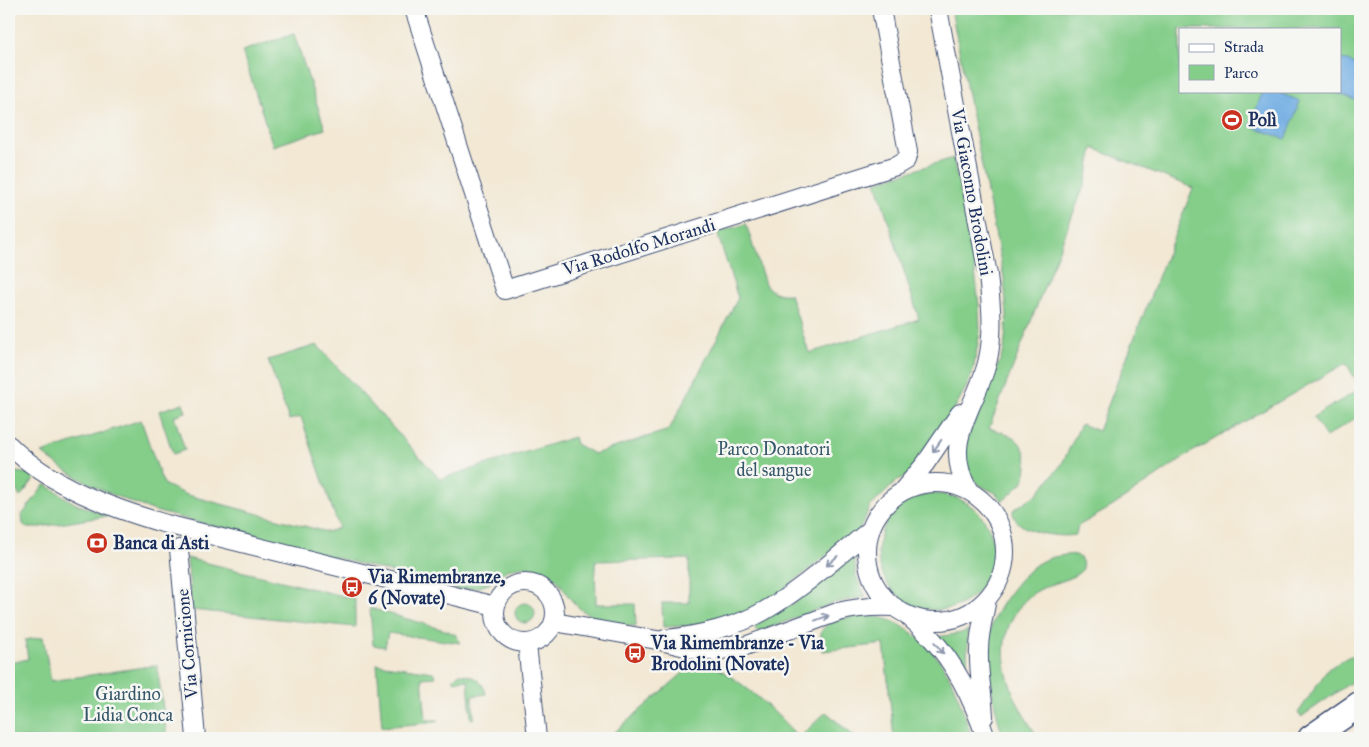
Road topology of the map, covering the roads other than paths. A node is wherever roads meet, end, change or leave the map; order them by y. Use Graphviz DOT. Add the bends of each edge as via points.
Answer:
graph roads {
  1 [pos="414,9"];
  2 [pos="881,9"];
  3 [pos="938,9"];
  4 [pos="984,376"];
  5 [pos="12,453"];
  6 [pos="968,489"];
  7 [pos="903,491"];
  8 [pos="870,530"];
  9 [pos="179,549"];
  10 [pos="988,599"];
  11 [pos="495,606"];
  12 [pos="900,610"];
  13 [pos="554,622"];
  14 [pos="657,640"];
  15 [pos="527,644"];
  16 [pos="1360,704"];
  17 [pos="986,737"];
  18 [pos="196,738"];
  19 [pos="536,738"];
  20 [pos="1311,738"];
  1 -- 2 [label="street, Via Rodolfo Morandi" via="505,290 896,166 906,160 908,152"];
  3 -- 4 [label="street, Via Giacomo Brodolini" via="990,290 991,337"];
  4 -- 6 [label="street, Via Giacomo Brodolini" via="958,438 959,468"];
  4 -- 7 [label="street, Via Giacomo Brodolini, one-way"];
  5 -- 11 [label="street" via="72,489 128,513"];
  6 -- 7 [label="street" via="935,482 918,484"];
  6 -- 10 [label="street" via="996,515 1004,536 1002,575"];
  7 -- 8 [label="street" via="885,505"];
  8 -- 12 [label="street" via="867,547 873,581 882,596"];
  8 -- 14 [label="street, one-way" via="810,580 763,612 701,633"];
  9 -- 18 [label="street, Via Cornicione"];
  10 -- 12 [label="street" via="971,612 951,619 928,620"];
  10 -- 17 [label="street" via="979,647"];
  11 -- 13 [label="street" via="498,598 511,586 536,585 544,589 553,602"];
  11 -- 15 [label="street" via="495,620 501,632 512,640"];
  14 -- 12 [label="street, one-way" via="698,650 722,650 744,646 854,608 870,606"];
  12 -- 17 [label="street, one-way" via="932,638 956,671"];
  13 -- 14 [label="street"];
  13 -- 15 [label="street" via="548,633"];
  15 -- 19 [label="street"];
  16 -- 20 [label="highway"];
}
